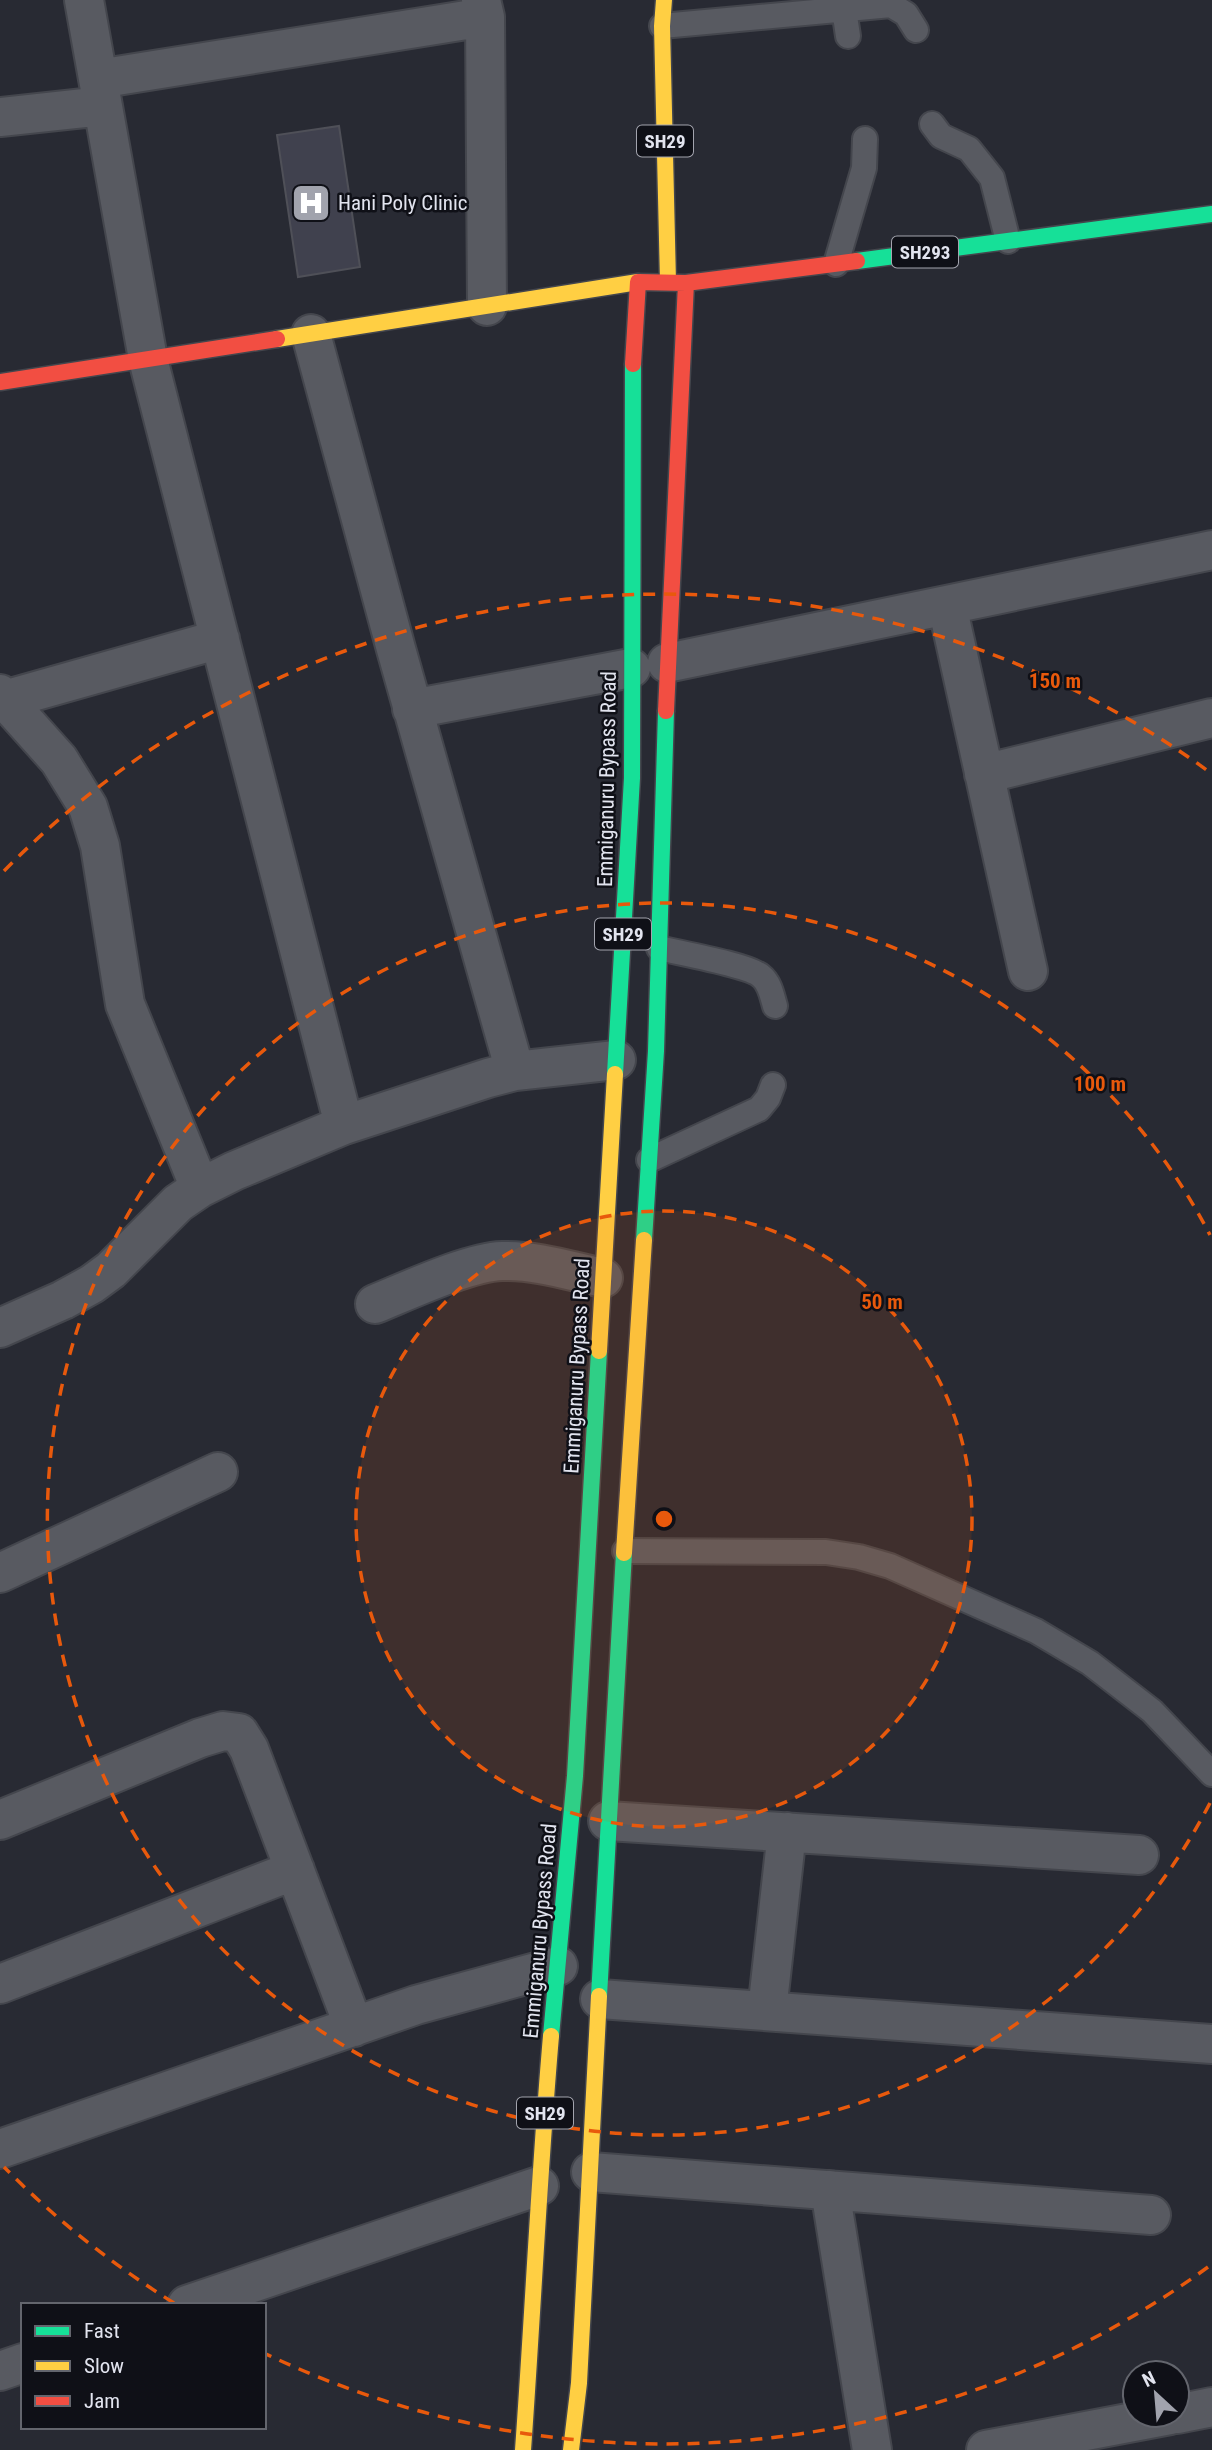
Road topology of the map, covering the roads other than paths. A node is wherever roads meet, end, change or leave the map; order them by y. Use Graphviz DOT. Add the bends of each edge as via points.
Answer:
graph roads {
  1 [pos="84,0"];
  2 [pos="664,0"];
  3 [pos="483,8"];
  4 [pos="844,9"];
  5 [pos="662,26"];
  6 [pos="916,30"];
  7 [pos="848,36"];
  8 [pos="100,92"];
  9 [pos="0,117"];
  10 [pos="932,124"];
  11 [pos="865,139"];
  12 [pos="1212,214"];
  13 [pos="1008,241"];
  14 [pos="836,264"];
  15 [pos="638,282"];
  16 [pos="668,282"];
  17 [pos="686,283"];
  18 [pos="487,306"];
  19 [pos="311,334"];
  20 [pos="148,359"];
  21 [pos="0,383"];
  22 [pos="1212,550"];
  23 [pos="947,605"];
  24 [pos="220,639"];
  25 [pos="649,665"];
  26 [pos="2,697"];
  27 [pos="412,709"];
  28 [pos="1212,718"];
  29 [pos="984,774"];
  30 [pos="659,948"];
  31 [pos="1028,971"];
  32 [pos="775,1006"];
  33 [pos="616,1060"];
  34 [pos="515,1071"];
  35 [pos="773,1085"];
  36 [pos="344,1125"];
  37 [pos="649,1160"];
  38 [pos="189,1196"];
  39 [pos="603,1278"];
  40 [pos="374,1304"];
  41 [pos="0,1328"];
  42 [pos="218,1472"];
  43 [pos="625,1551"];
  44 [pos="0,1573"];
  45 [pos="1212,1774"];
  46 [pos="0,1820"];
  47 [pos="608,1821"];
  48 [pos="788,1832"];
  49 [pos="1139,1855"];
  50 [pos="295,1870"];
  51 [pos="558,1966"];
  52 [pos="0,1984"];
  53 [pos="600,1999"];
  54 [pos="766,2011"];
  55 [pos="354,2027"];
  56 [pos="1212,2044"];
  57 [pos="0,2149"];
  58 [pos="591,2172"];
  59 [pos="539,2186"];
  60 [pos="830,2190"];
  61 [pos="1151,2215"];
  62 [pos="193,2303"];
  63 [pos="21,2364"];
  64 [pos="0,2371"];
  65 [pos="1212,2407"];
  66 [pos="1191,2411"];
  67 [pos="1121,2424"];
  68 [pos="523,2450"];
  69 [pos="571,2450"];
  70 [pos="872,2450"];
  71 [pos="986,2450"];
  1 -- 8 [label="street"];
  2 -- 5 [label="main road, SH29"];
  3 -- 8 [label="street"];
  3 -- 18 [label="street"];
  4 -- 5 [label="lane"];
  4 -- 6 [label="lane" via="891,5 906,13"];
  4 -- 7 [label="lane"];
  5 -- 16 [label="main road, SH29"];
  8 -- 9 [label="street"];
  8 -- 20 [label="street"];
  10 -- 13 [label="lane" via="941,136 969,149 992,178"];
  11 -- 14 [label="lane" via="864,168"];
  12 -- 13 [label="main road, SH293"];
  13 -- 14 [label="main road, SH293"];
  14 -- 17 [label="main road, SH293"];
  15 -- 16 [label="main road, SH293"];
  15 -- 18 [label="main road"];
  15 -- 25 [label="main road, Emmiganuru Bypass Road / SH29" via="631,391"];
  16 -- 17 [label="main road, SH293"];
  17 -- 25 [label="main road, SH29"];
  18 -- 19 [label="main road"];
  19 -- 20 [label="main road"];
  19 -- 27 [label="street"];
  20 -- 21 [label="main road"];
  20 -- 24 [label="street"];
  22 -- 23 [label="street"];
  23 -- 25 [label="street"];
  23 -- 29 [label="street"];
  24 -- 26 [label="street"];
  24 -- 36 [label="street"];
  25 -- 27 [label="street"];
  25 -- 30 [label="main road, SH29"];
  25 -- 33 [label="main road, Emmiganuru Bypass Road / SH29" via="632,778"];
  26 -- 38 [label="street" via="59,760 88,807 100,846 125,1004"];
  27 -- 34 [label="street"];
  28 -- 29 [label="street"];
  29 -- 31 [label="street"];
  30 -- 32 [label="lane" via="762,976"];
  30 -- 37 [label="main road, SH29"];
  33 -- 34 [label="street"];
  33 -- 39 [label="main road, Emmiganuru Bypass Road / SH29"];
  34 -- 36 [label="street"];
  35 -- 37 [label="lane" via="759,1109"];
  36 -- 38 [label="street" via="234,1171"];
  37 -- 43 [label="main road, SH29"];
  38 -- 41 [label="street" via="92,1284"];
  39 -- 40 [label="street" via="501,1261"];
  39 -- 51 [label="main road, Emmiganuru Bypass Road / SH29" via="575,1776"];
  42 -- 44 [label="street"];
  43 -- 45 [label="lane" via="826,1552 890,1566 1036,1631 1090,1663 1152,1711"];
  43 -- 47 [label="main road, SH29"];
  46 -- 50 [label="street" via="223,1731 239,1733 250,1749"];
  47 -- 48 [label="street"];
  47 -- 53 [label="main road, SH29"];
  48 -- 49 [label="street"];
  48 -- 54 [label="street"];
  50 -- 52 [label="street"];
  50 -- 55 [label="street"];
  51 -- 55 [label="street"];
  51 -- 59 [label="main road, Emmiganuru Bypass Road / SH29"];
  53 -- 54 [label="street"];
  53 -- 58 [label="main road, SH29"];
  54 -- 56 [label="street"];
  55 -- 57 [label="street"];
  58 -- 60 [label="street"];
  58 -- 69 [label="main road, SH29"];
  59 -- 62 [label="street"];
  59 -- 68 [label="main road, Emmiganuru Bypass Road / SH29"];
  60 -- 61 [label="street"];
  60 -- 70 [label="street"];
  63 -- 64 [label="street"];
  65 -- 66 [label="street"];
  67 -- 71 [label="street"];
}
